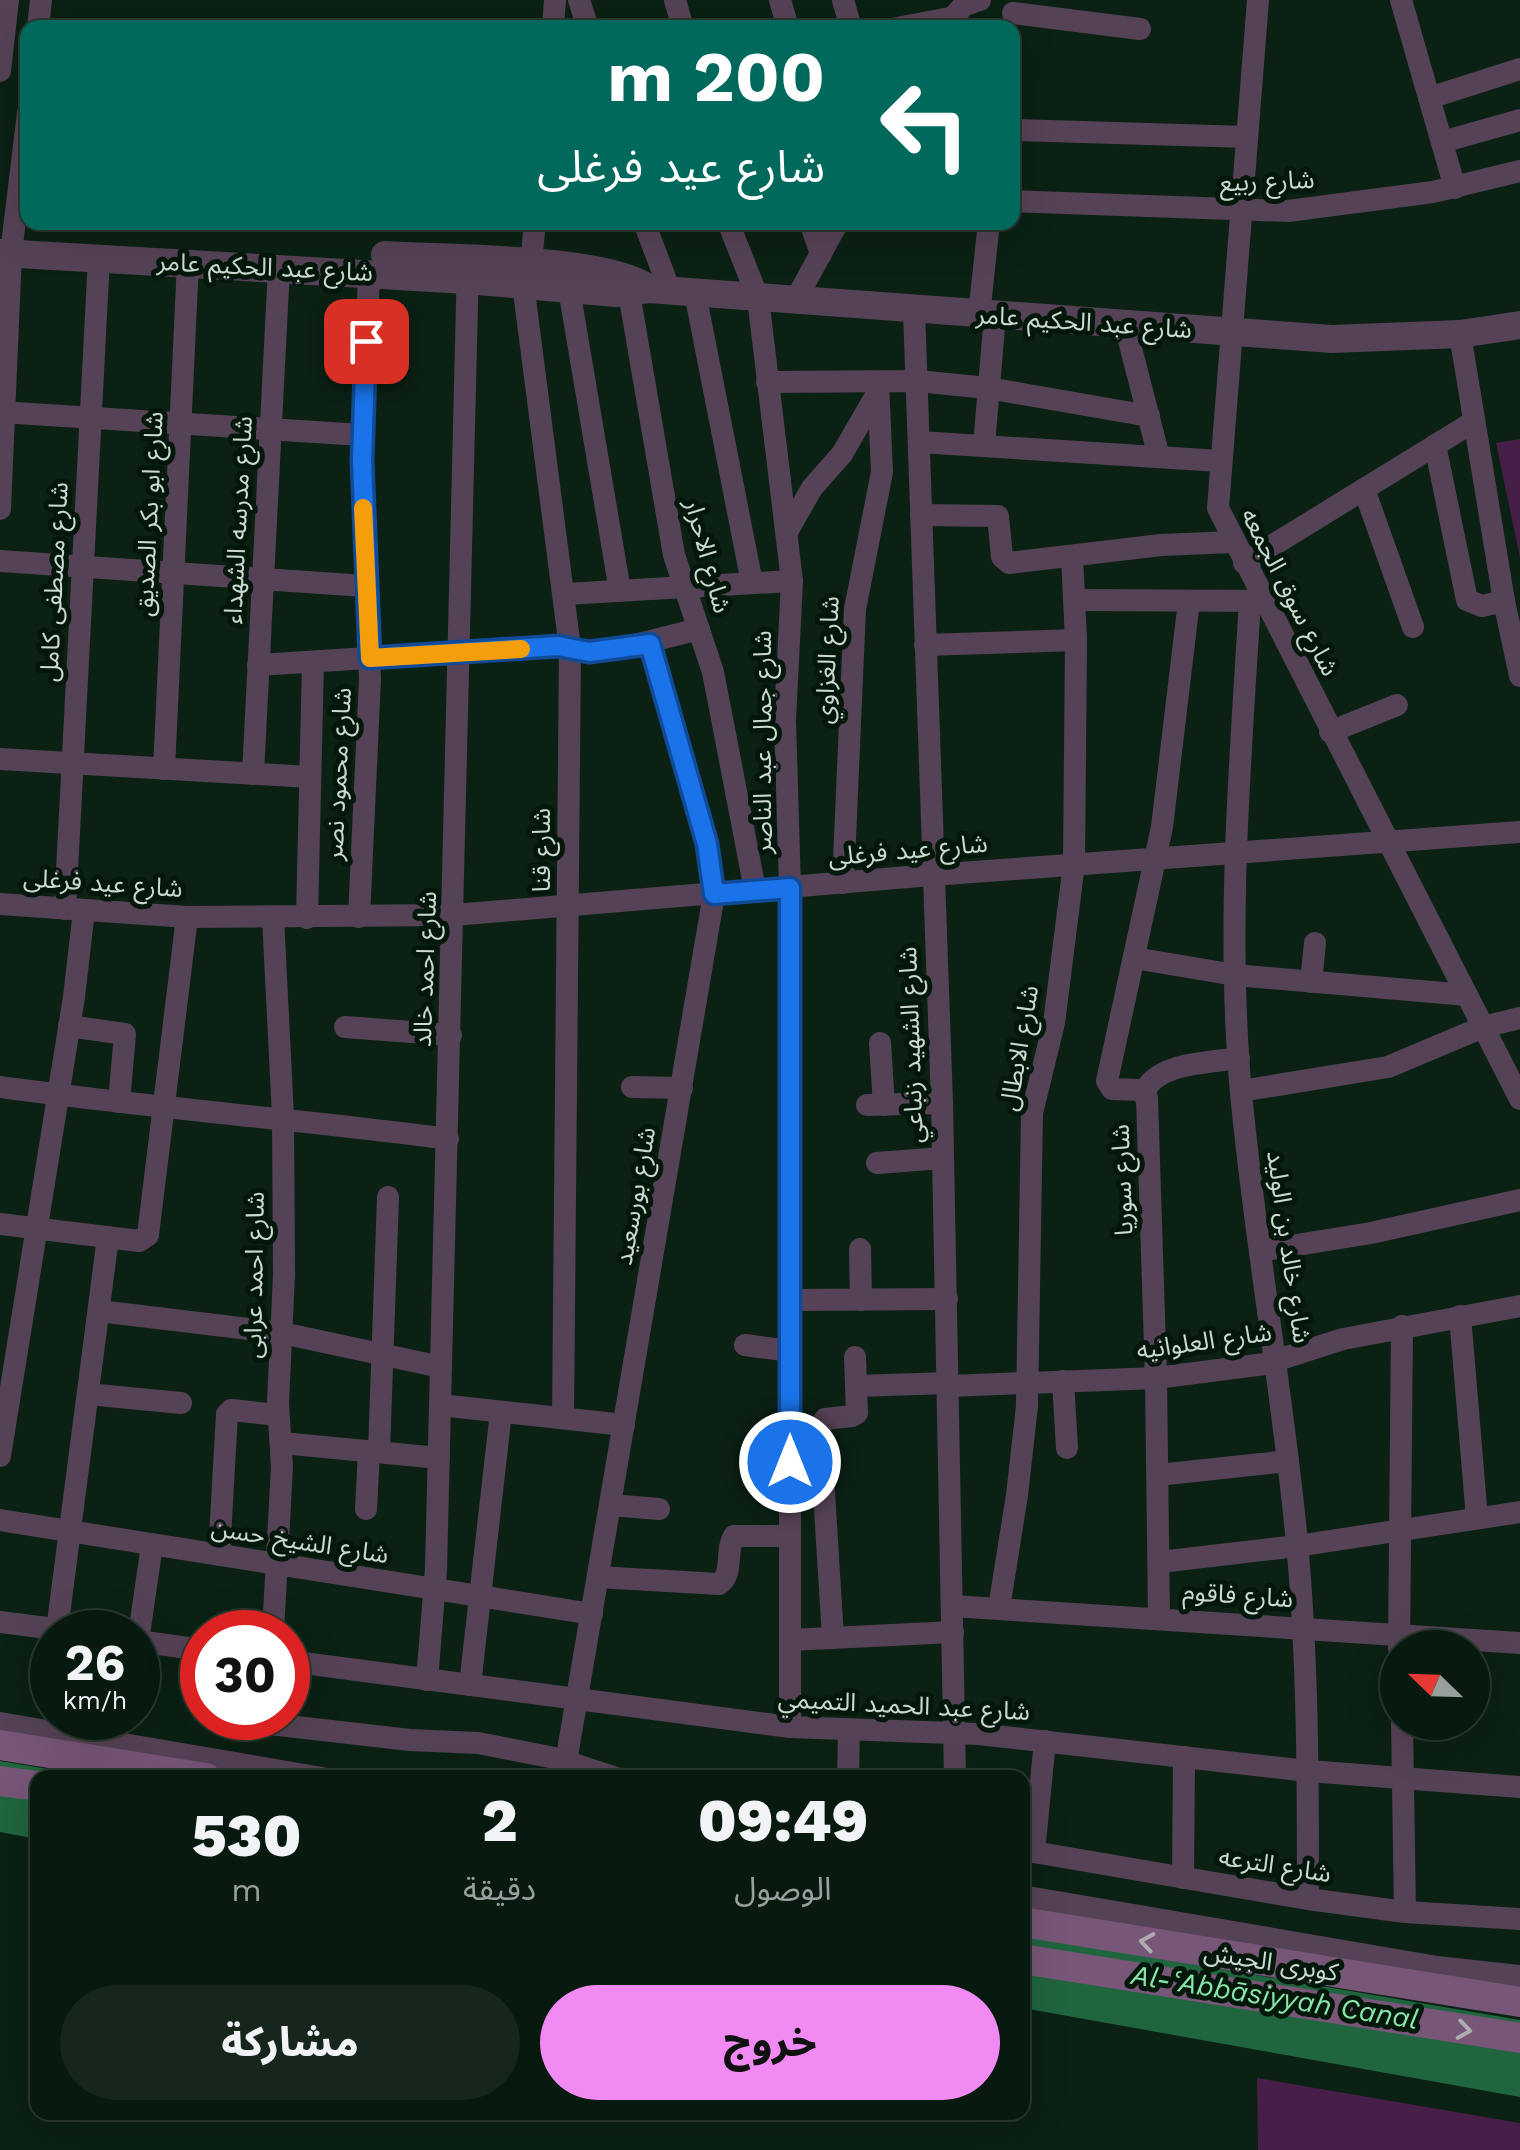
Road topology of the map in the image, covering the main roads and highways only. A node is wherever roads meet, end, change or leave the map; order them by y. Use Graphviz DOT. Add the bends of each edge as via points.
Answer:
graph roads {
  1 [pos="0,1745"];
  2 [pos="156,1770"];
  3 [pos="0,1781"];
  4 [pos="30,1785"];
  5 [pos="1030,1923"];
  6 [pos="1030,1960"];
  7 [pos="1520,2002"];
  8 [pos="1520,2038"];
  1 -- 2 [label="main road"];
  3 -- 4 [label="main road"];
  7 -- 5 [label="main road, كوبرى الجيش, one-way"];
  6 -- 8 [label="main road, كوبرى الجيش, one-way"];
}
